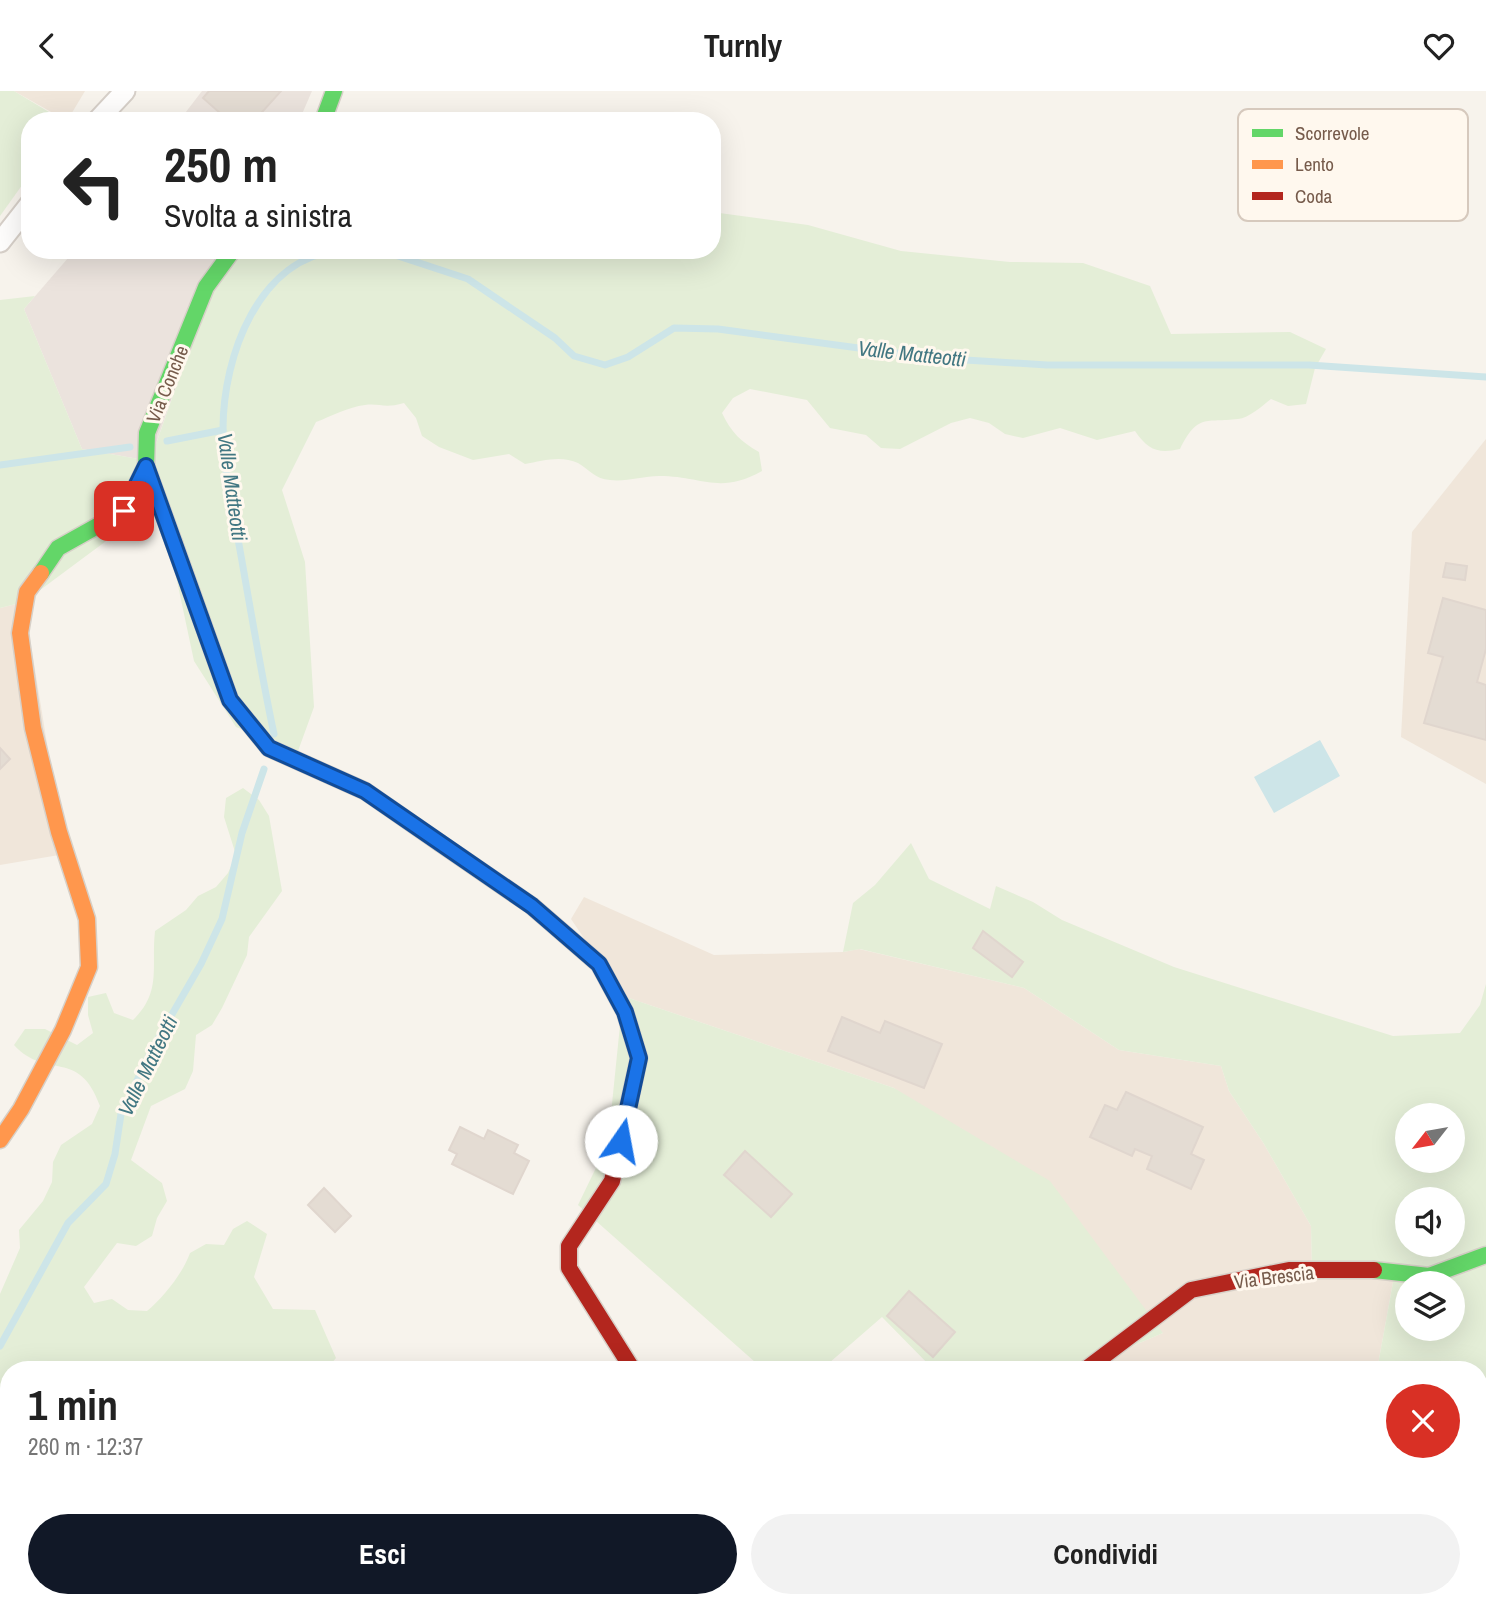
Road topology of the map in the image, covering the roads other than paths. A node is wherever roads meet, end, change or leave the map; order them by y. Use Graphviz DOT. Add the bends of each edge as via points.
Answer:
graph roads {
  1 [pos="125,91"];
  2 [pos="334,91"];
  3 [pos="105,112"];
  4 [pos="326,112"];
  5 [pos="21,215"];
  6 [pos="0,242"];
  7 [pos="226,259"];
  8 [pos="146,466"];
  9 [pos="0,1140"];
  10 [pos="1486,1255"];
  11 [pos="627,1361"];
  12 [pos="1097,1361"];
  1 -- 3 [label="street"];
  2 -- 4 [label="street"];
  5 -- 6 [label="street"];
  7 -- 8 [label="street, Via Conche" via="206,287 147,433"];
  8 -- 9 [label="street" via="124,511 58,548 27,592 20,633 33,728 87,919 89,967 63,1030"];
  8 -- 11 [label="street, Via Conche" via="230,700 269,748 365,791 532,906 599,964 625,1012 639,1058 612,1181 569,1245 569,1268"];
  10 -- 12 [label="street, Via Brescia" via="1429,1276 1389,1270 1289,1270 1191,1290"];
}
